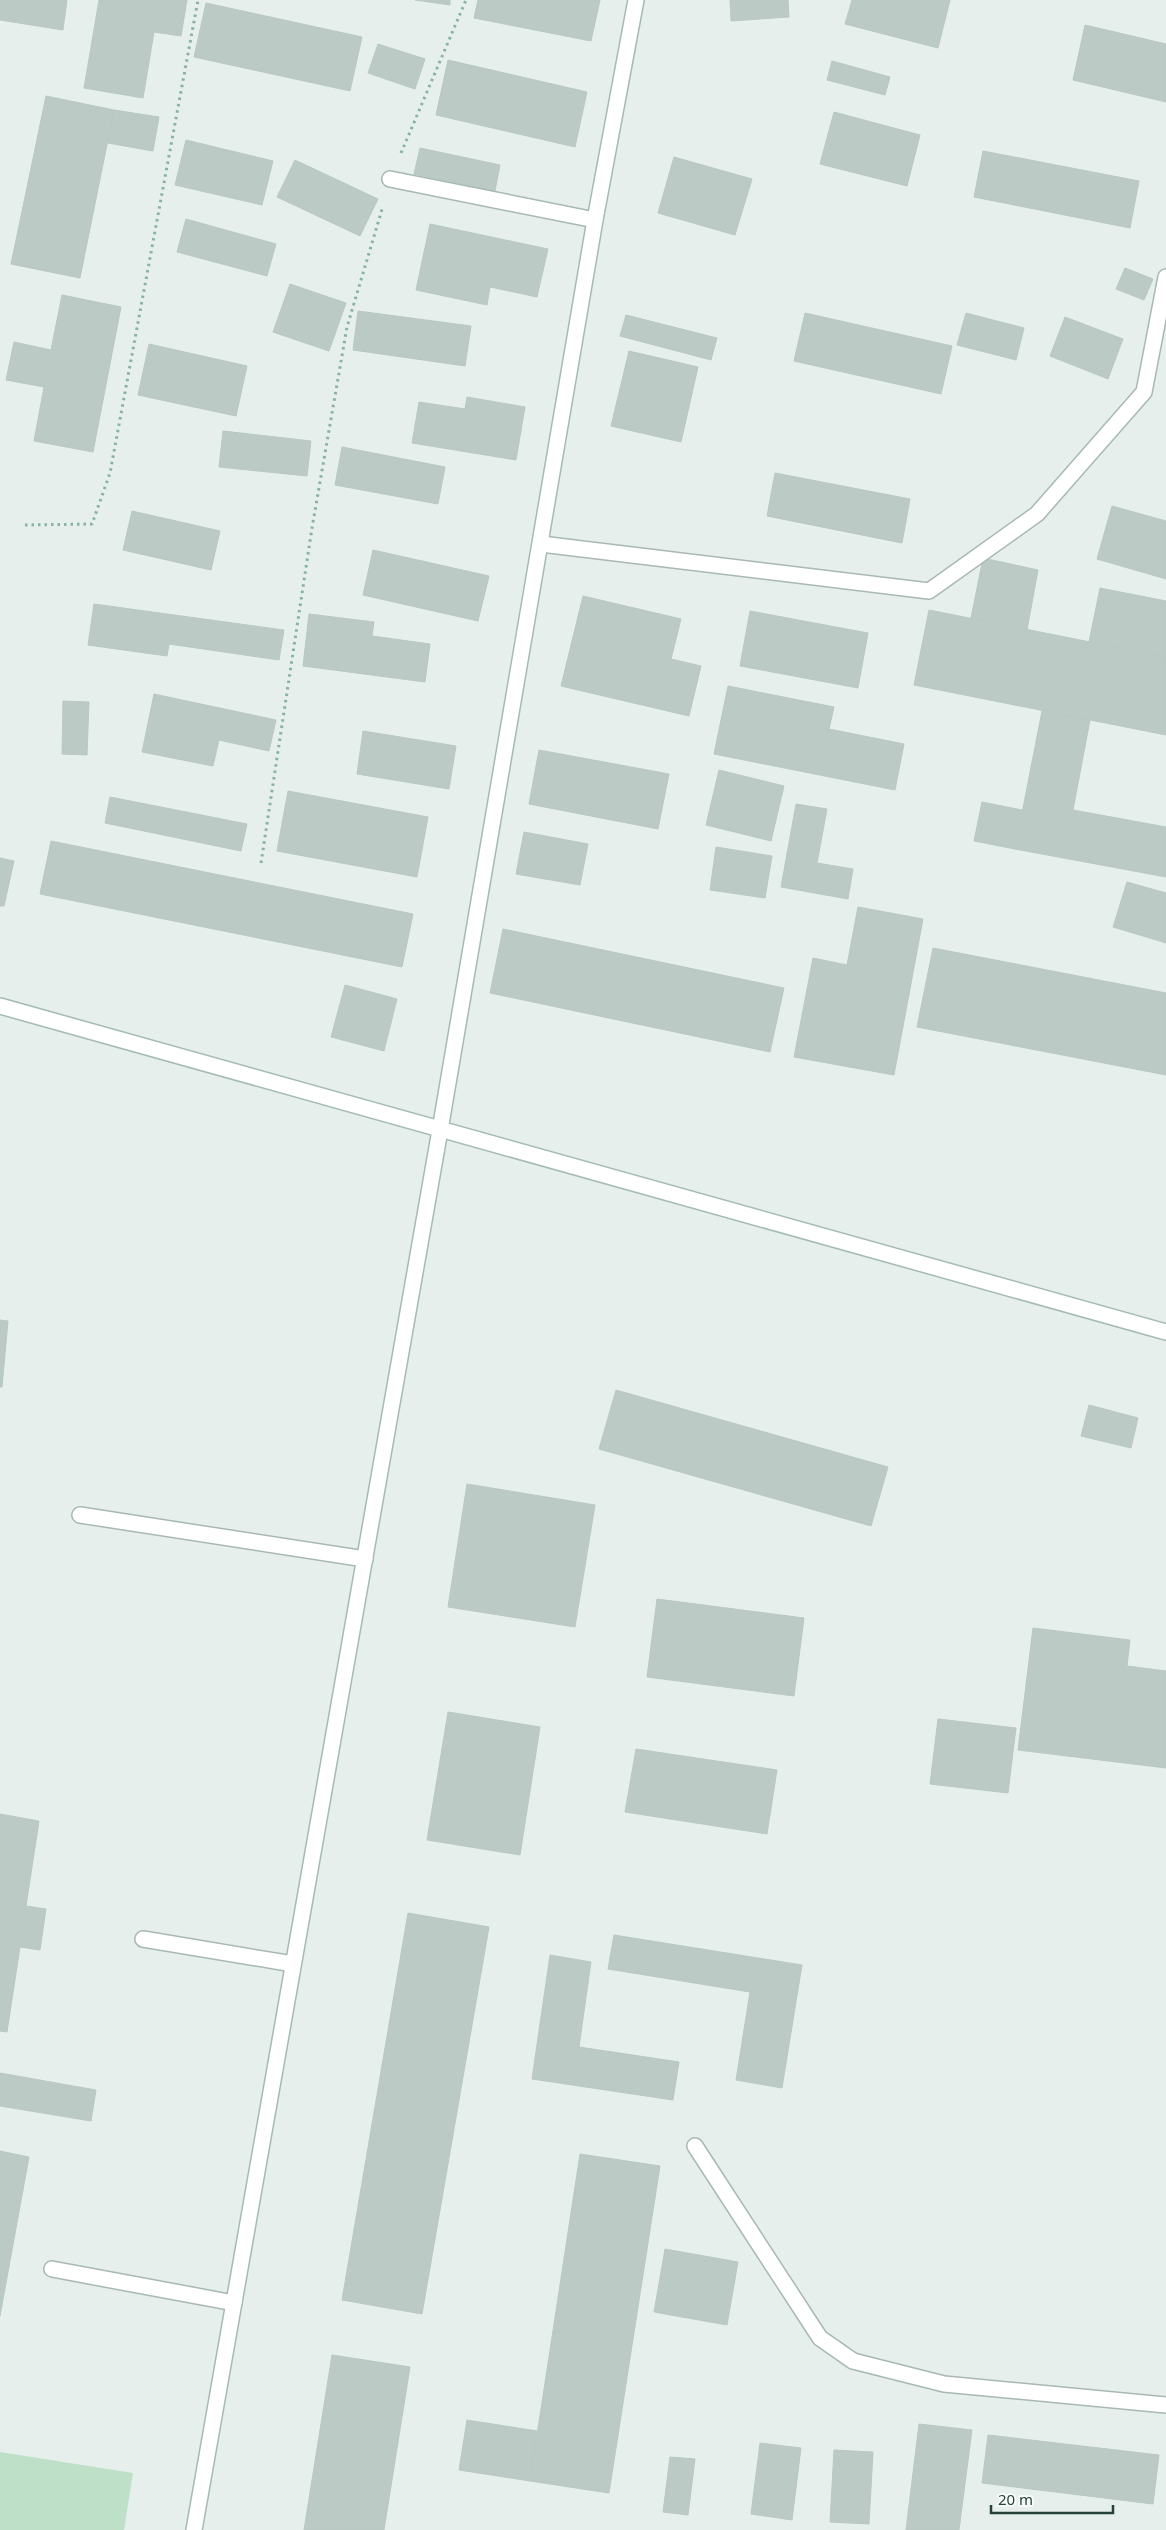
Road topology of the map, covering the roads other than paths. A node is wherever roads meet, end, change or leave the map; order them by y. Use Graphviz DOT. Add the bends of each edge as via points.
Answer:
graph roads {
  1 [pos="636,0"];
  2 [pos="390,179"];
  3 [pos="595,220"];
  4 [pos="1166,277"];
  5 [pos="541,544"];
  6 [pos="0,1006"];
  7 [pos="440,1130"];
  8 [pos="1166,1332"];
  9 [pos="80,1515"];
  10 [pos="365,1559"];
  11 [pos="143,1939"];
  12 [pos="294,1964"];
  13 [pos="694,2146"];
  14 [pos="52,2269"];
  15 [pos="234,2303"];
  16 [pos="1166,2405"];
  17 [pos="194,2530"];
  1 -- 3 [label="street"];
  2 -- 3 [label="street"];
  3 -- 5 [label="street"];
  4 -- 5 [label="street" via="1144,392 1037,514 929,591"];
  5 -- 7 [label="street"];
  6 -- 7 [label="street"];
  7 -- 8 [label="street"];
  7 -- 10 [label="street"];
  9 -- 10 [label="street"];
  10 -- 12 [label="street"];
  11 -- 12 [label="street"];
  12 -- 15 [label="street"];
  13 -- 16 [label="street" via="820,2338 853,2361 944,2384"];
  14 -- 15 [label="street"];
  15 -- 17 [label="street"];
}
